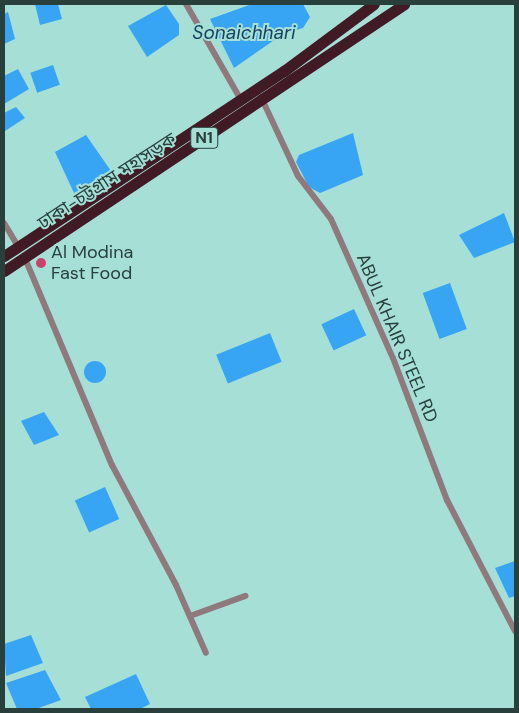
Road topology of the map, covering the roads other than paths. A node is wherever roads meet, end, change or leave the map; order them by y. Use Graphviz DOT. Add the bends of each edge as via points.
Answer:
graph roads {
  1 [pos="186,4"];
  2 [pos="374,4"];
  3 [pos="404,4"];
  4 [pos="323,42"];
  5 [pos="332,54"];
  6 [pos="259,95"];
  7 [pos="240,100"];
  8 [pos="4,223"];
  9 [pos="21,251"];
  10 [pos="4,256"];
  11 [pos="4,271"];
  12 [pos="245,596"];
  13 [pos="190,616"];
  14 [pos="515,631"];
  15 [pos="206,653"];
  1 -- 7 [label="street"];
  2 -- 4 [label="highway, ঢাকা-চট্টগ্রাম মহাসড়ক / N1"];
  3 -- 5 [label="highway, ঢাকা-চট্টগ্রাম মহাসড়ক / N1"];
  4 -- 5 [label="highway"];
  4 -- 6 [label="highway, ঢাকা-চট্টগ্রাম মহাসড়ক / N1"];
  5 -- 6 [label="highway, ঢাকা-চট্টগ্রাম মহাসড়ক / N1"];
  6 -- 7 [label="highway, ঢাকা-চট্টগ্রাম মহাসড়ক / N1"];
  6 -- 9 [label="highway, ঢাকা-চট্টগ্রাম মহাসড়ক / N1"];
  6 -- 14 [label="street, ABUL KHAIR STEEL RD" via="298,176 331,219 387,345 453,514"];
  7 -- 9 [label="highway, ঢাকা-চট্টগ্রাম মহাসড়ক / N1"];
  8 -- 9 [label="street"];
  9 -- 10 [label="highway, ঢাকা-চট্টগ্রাম মহাসড়ক / N1"];
  9 -- 11 [label="highway, ঢাকা-চট্টগ্রাম মহাসড়ক / N1"];
  9 -- 13 [label="street" via="112,465"];
  12 -- 13 [label="street"];
  13 -- 15 [label="street"];
}
